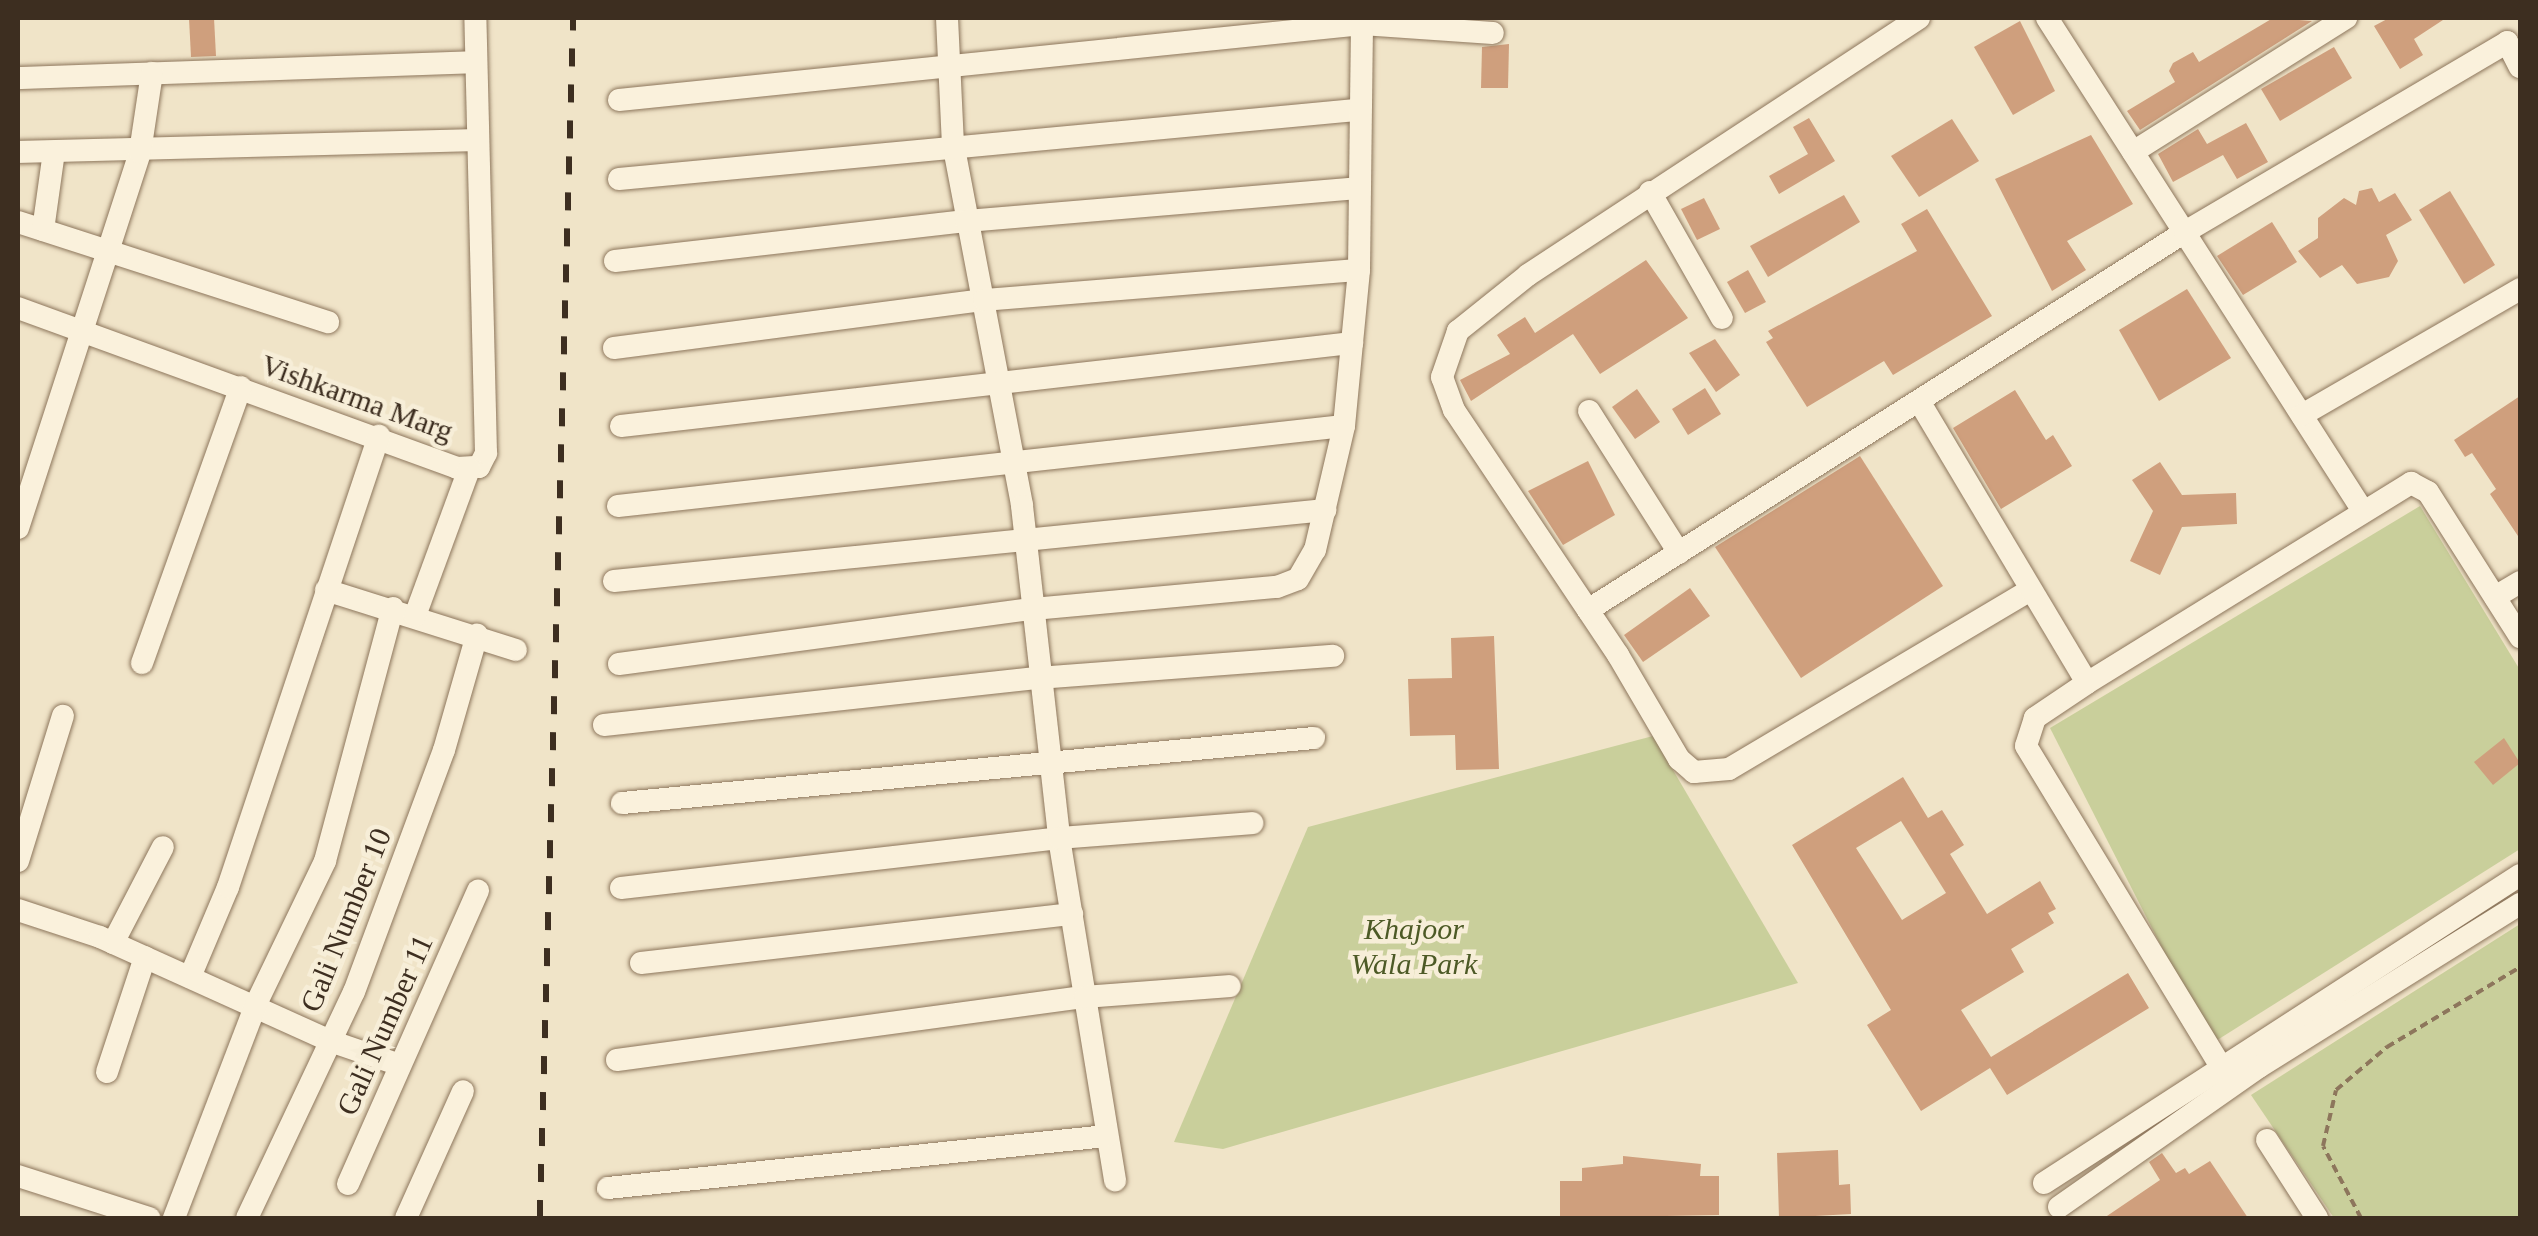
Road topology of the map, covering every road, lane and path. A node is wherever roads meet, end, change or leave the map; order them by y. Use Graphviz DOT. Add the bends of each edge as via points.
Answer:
graph roads {
  1 [pos="475,18"];
  2 [pos="948,18"];
  3 [pos="1919,18"];
  4 [pos="2047,18"];
  5 [pos="2346,18"];
  6 [pos="1362,21"];
  7 [pos="1493,33"];
  8 [pos="476,62"];
  9 [pos="952,66"];
  10 [pos="2520,67"];
  11 [pos="152,73"];
  12 [pos="18,78"];
  13 [pos="618,100"];
  14 [pos="1356,110"];
  15 [pos="477,140"];
  16 [pos="954,143"];
  17 [pos="18,152"];
  18 [pos="54,152"];
  19 [pos="140,152"];
  20 [pos="2133,152"];
  21 [pos="619,179"];
  22 [pos="1356,188"];
  23 [pos="1650,192"];
  24 [pos="966,221"];
  25 [pos="18,222"];
  26 [pos="43,230"];
  27 [pos="2185,232"];
  28 [pos="110,250"];
  29 [pos="614,261"];
  30 [pos="1358,270"];
  31 [pos="2520,289"];
  32 [pos="984,300"];
  33 [pos="18,308"];
  34 [pos="1722,318"];
  35 [pos="328,322"];
  36 [pos="83,330"];
  37 [pos="1352,343"];
  38 [pos="614,348"];
  39 [pos="995,381"];
  40 [pos="241,387"];
  41 [pos="1919,401"];
  42 [pos="1588,411"];
  43 [pos="2302,415"];
  44 [pos="621,426"];
  45 [pos="1344,426"];
  46 [pos="379,436"];
  47 [pos="1013,460"];
  48 [pos="469,469"];
  49 [pos="618,506"];
  50 [pos="1325,510"];
  51 [pos="2362,511"];
  52 [pos="18,528"];
  53 [pos="1026,536"];
  54 [pos="1679,553"];
  55 [pos="614,581"];
  56 [pos="2520,582"];
  57 [pos="326,590"];
  58 [pos="2029,591"];
  59 [pos="2495,597"];
  60 [pos="1032,609"];
  61 [pos="1588,610"];
  62 [pos="404,612"];
  63 [pos="477,634"];
  64 [pos="2520,638"];
  65 [pos="516,650"];
  66 [pos="1333,656"];
  67 [pos="142,663"];
  68 [pos="619,664"];
  69 [pos="1038,678"];
  70 [pos="2087,683"];
  71 [pos="64,716"];
  72 [pos="604,725"];
  73 [pos="1314,738"];
  74 [pos="1048,759"];
  75 [pos="622,803"];
  76 [pos="1252,823"];
  77 [pos="1059,838"];
  78 [pos="163,847"];
  79 [pos="18,861"];
  80 [pos="2520,875"];
  81 [pos="620,888"];
  82 [pos="478,892"];
  83 [pos="2520,904"];
  84 [pos="18,910"];
  85 [pos="1072,914"];
  86 [pos="113,943"];
  87 [pos="145,957"];
  88 [pos="640,963"];
  89 [pos="2520,967"];
  90 [pos="190,977"];
  91 [pos="1230,986"];
  92 [pos="1084,997"];
  93 [pos="256,1004"];
  94 [pos="330,1041"];
  95 [pos="617,1060"];
  96 [pos="397,1064"];
  97 [pos="107,1072"];
  98 [pos="2226,1075"];
  99 [pos="462,1091"];
  100 [pos="1106,1136"];
  101 [pos="2267,1140"];
  102 [pos="18,1176"];
  103 [pos="1115,1180"];
  104 [pos="2044,1182"];
  105 [pos="348,1184"];
  106 [pos="608,1188"];
  107 [pos="2059,1207"];
  108 [pos="149,1218"];
  109 [pos="174,1218"];
  110 [pos="246,1218"];
  111 [pos="406,1218"];
  112 [pos="2316,1218"];
  113 [pos="2361,1218"];
  1 -- 8 [label="street, Vishkarma Marg"];
  2 -- 9 [label="street"];
  3 -- 23 [label="street"];
  4 -- 20 [label="street"];
  5 -- 20 [label="street"];
  6 -- 7 [label="street"];
  6 -- 9 [label="street"];
  6 -- 14 [label="street"];
  8 -- 11 [label="street"];
  8 -- 15 [label="street, Vishkarma Marg"];
  9 -- 13 [label="street"];
  9 -- 16 [label="street"];
  10 -- 27 [label="street" via="2506,42"];
  11 -- 12 [label="street"];
  11 -- 19 [label="street"];
  14 -- 16 [label="street"];
  14 -- 22 [label="street"];
  15 -- 19 [label="street"];
  15 -- 48 [label="street, Vishkarma Marg" via="486,453"];
  16 -- 21 [label="street"];
  16 -- 24 [label="street"];
  17 -- 18 [label="street"];
  18 -- 19 [label="street"];
  18 -- 26 [label="street"];
  19 -- 28 [label="street"];
  20 -- 27 [label="street"];
  22 -- 24 [label="street"];
  22 -- 30 [label="street"];
  23 -- 34 [label="street"];
  23 -- 61 [label="street" via="1458,331 1442,378 1454,410"];
  24 -- 29 [label="street"];
  24 -- 32 [label="street"];
  25 -- 26 [label="street"];
  26 -- 28 [label="street"];
  27 -- 41 [label="street"];
  27 -- 43 [label="street"];
  28 -- 35 [label="street"];
  28 -- 36 [label="street"];
  30 -- 32 [label="street"];
  30 -- 37 [label="street"];
  31 -- 43 [label="street"];
  32 -- 38 [label="street"];
  32 -- 39 [label="street"];
  33 -- 36 [label="street, Vishkarma Marg"];
  36 -- 40 [label="street, Vishkarma Marg"];
  36 -- 52 [label="street"];
  37 -- 39 [label="street"];
  37 -- 45 [label="street"];
  39 -- 44 [label="street"];
  39 -- 47 [label="street"];
  40 -- 46 [label="street, Vishkarma Marg"];
  40 -- 67 [label="street"];
  41 -- 54 [label="street"];
  41 -- 58 [label="street"];
  42 -- 54 [label="street"];
  43 -- 51 [label="street"];
  45 -- 47 [label="street"];
  45 -- 50 [label="street"];
  46 -- 48 [label="street, Vishkarma Marg"];
  46 -- 57 [label="street"];
  47 -- 49 [label="street"];
  47 -- 53 [label="street"];
  48 -- 62 [label="street"];
  50 -- 53 [label="street"];
  50 -- 60 [label="street" via="1310,566 1277,587"];
  51 -- 59 [label="street" via="2420,484"];
  51 -- 70 [label="street"];
  53 -- 55 [label="street"];
  53 -- 60 [label="street"];
  54 -- 61 [label="street"];
  56 -- 59 [label="street"];
  57 -- 62 [label="street"];
  57 -- 90 [label="street" via="228,887"];
  58 -- 61 [label="street" via="1710,776 1679,759"];
  58 -- 70 [label="street"];
  59 -- 64 [label="street"];
  60 -- 68 [label="street"];
  60 -- 69 [label="street"];
  62 -- 63 [label="street"];
  62 -- 93 [label="street" via="325,862"];
  63 -- 65 [label="street"];
  63 -- 94 [label="street, Gali Number 10" via="444,750"];
  66 -- 69 [label="street"];
  69 -- 72 [label="street"];
  69 -- 74 [label="street"];
  70 -- 98 [label="street" via="2035,718 2026,746"];
  71 -- 79 [label="street"];
  73 -- 74 [label="street"];
  74 -- 75 [label="street"];
  74 -- 77 [label="street"];
  76 -- 77 [label="street"];
  77 -- 81 [label="street"];
  77 -- 85 [label="street"];
  78 -- 86 [label="street"];
  80 -- 98 [label="street"];
  82 -- 96 [label="street, Gali Number 11"];
  83 -- 98 [label="street"];
  84 -- 86 [label="street"];
  85 -- 88 [label="street"];
  85 -- 92 [label="street"];
  86 -- 87 [label="street"];
  87 -- 90 [label="street"];
  87 -- 97 [label="street"];
  89 -- 113 [label="path" via="2387,1047 2336,1090 2323,1146"];
  90 -- 93 [label="street"];
  91 -- 92 [label="street"];
  92 -- 95 [label="street"];
  92 -- 100 [label="street"];
  93 -- 94 [label="street"];
  93 -- 109 [label="street"];
  94 -- 96 [label="street"];
  94 -- 110 [label="street, Gali Number 10"];
  96 -- 105 [label="street, Gali Number 11"];
  98 -- 104 [label="street"];
  98 -- 107 [label="street"];
  99 -- 111 [label="street"];
  100 -- 103 [label="street"];
  100 -- 106 [label="street"];
  101 -- 112 [label="street"];
  102 -- 108 [label="street"];
}
